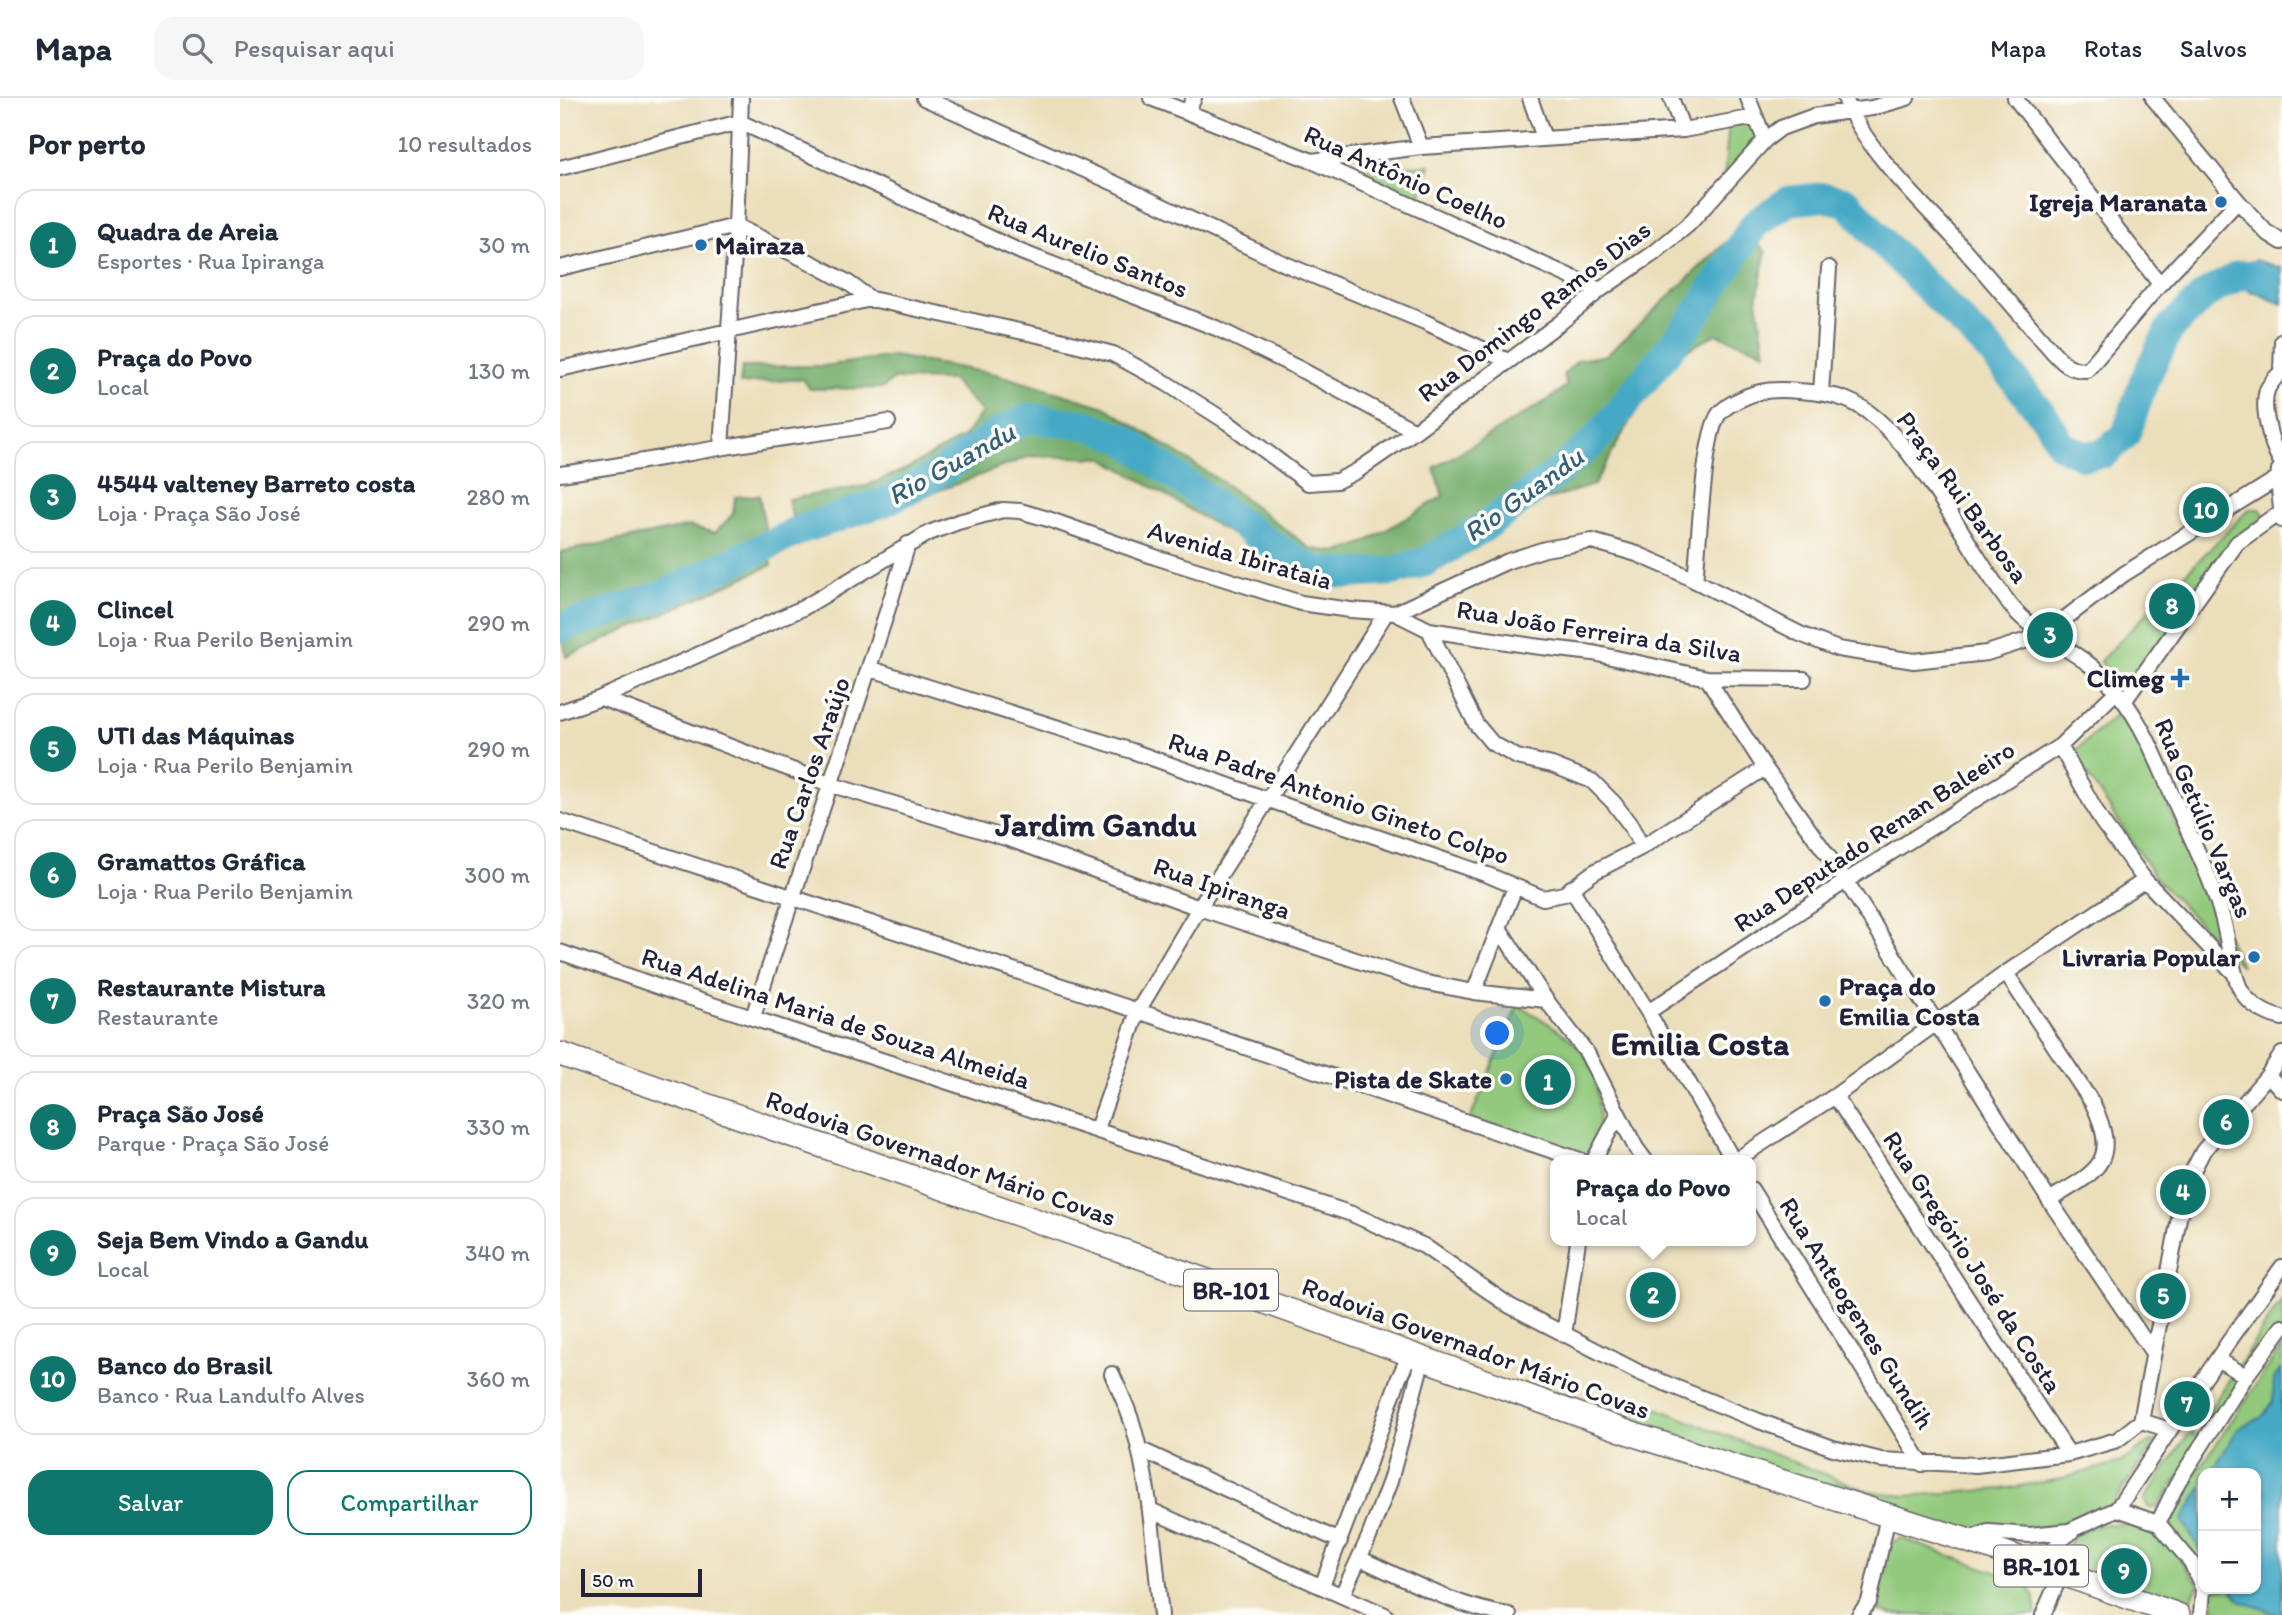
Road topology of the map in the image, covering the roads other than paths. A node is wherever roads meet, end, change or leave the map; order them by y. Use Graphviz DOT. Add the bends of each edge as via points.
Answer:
graph roads {
  1 [pos="741,98"];
  2 [pos="923,98"];
  3 [pos="1194,98"];
  4 [pos="1402,98"];
  5 [pos="1530,98"];
  6 [pos="1671,98"];
  7 [pos="1748,98"];
  8 [pos="1907,98"];
  9 [pos="2015,98"];
  10 [pos="2153,98"];
  11 [pos="1161,100"];
  12 [pos="1847,105"];
  13 [pos="1187,113"];
  14 [pos="1756,117"];
  15 [pos="740,122"];
  16 [pos="1684,130"];
  17 [pos="1544,138"];
  18 [pos="1765,140"];
  19 [pos="1421,147"];
  20 [pos="1312,161"];
  21 [pos="560,168"];
  22 [pos="2238,201"];
  23 [pos="736,226"];
  24 [pos="2282,242"];
  25 [pos="560,268"];
  26 [pos="1829,268"];
  27 [pos="2160,284"];
  28 [pos="1600,290"];
  29 [pos="871,299"];
  30 [pos="728,333"];
  31 [pos="2282,341"];
  32 [pos="2282,352"];
  33 [pos="1508,362"];
  34 [pos="560,369"];
  35 [pos="2281,373"];
  36 [pos="1821,393"];
  37 [pos="888,422"];
  38 [pos="1415,431"];
  39 [pos="721,447"];
  40 [pos="2281,459"];
  41 [pos="560,474"];
  42 [pos="2278,478"];
  43 [pos="2281,517"];
  44 [pos="908,544"];
  45 [pos="1695,581"];
  46 [pos="1390,613"];
  47 [pos="1429,630"];
  48 [pos="2043,635"];
  49 [pos="871,669"];
  50 [pos="1707,678"];
  51 [pos="1804,679"];
  52 [pos="2121,696"];
  53 [pos="601,698"];
  54 [pos="560,712"];
  55 [pos="2060,746"];
  56 [pos="1765,768"];
  57 [pos="832,785"];
  58 [pos="1269,800"];
  59 [pos="560,821"];
  60 [pos="1642,847"];
  61 [pos="2145,880"];
  62 [pos="1846,881"];
  63 [pos="1516,887"];
  64 [pos="1571,888"];
  65 [pos="792,896"];
  66 [pos="1199,908"];
  67 [pos="1499,928"];
  68 [pos="560,952"];
  69 [pos="2006,974"];
  70 [pos="2237,976"];
  71 [pos="1474,992"];
  72 [pos="1546,1000"];
  73 [pos="1138,1011"];
  74 [pos="1648,1012"];
  75 [pos="753,1017"];
  76 [pos="2282,1018"];
  77 [pos="1937,1022"];
  78 [pos="560,1054"];
  79 [pos="2282,1054"];
  80 [pos="2267,1075"];
  81 [pos="2282,1090"];
  82 [pos="1835,1096"];
  83 [pos="1618,1115"];
  84 [pos="1097,1129"];
  85 [pos="1565,1155"];
  86 [pos="1597,1155"];
  87 [pos="1641,1155"];
  88 [pos="1732,1155"];
  89 [pos="1743,1155"];
  90 [pos="1756,1197"];
  91 [pos="2049,1200"];
  92 [pos="1577,1246"];
  93 [pos="2282,1267"];
  94 [pos="2282,1327"];
  95 [pos="1564,1335"];
  96 [pos="2153,1353"];
  97 [pos="1417,1356"];
  98 [pos="2217,1359"];
  99 [pos="1112,1374"];
  100 [pos="2246,1376"];
  101 [pos="2141,1421"];
  102 [pos="2170,1430"];
  103 [pos="1139,1449"];
  104 [pos="2069,1454"];
  105 [pos="1922,1464"];
  106 [pos="2117,1509"];
  107 [pos="1150,1510"];
  108 [pos="1888,1516"];
  109 [pos="2158,1523"];
  110 [pos="1345,1525"];
  111 [pos="2073,1530"];
  112 [pos="1369,1537"];
  113 [pos="1340,1541"];
  114 [pos="1967,1541"];
  115 [pos="1359,1558"];
  116 [pos="2051,1570"];
  117 [pos="1322,1586"];
  118 [pos="1342,1595"];
  119 [pos="2136,1608"];
  120 [pos="1161,1615"];
  121 [pos="1385,1615"];
  122 [pos="1509,1615"];
  123 [pos="1860,1615"];
  124 [pos="2043,1615"];
  125 [pos="2178,1615"];
  126 [pos="2201,1615"];
  1 -- 15 [label="street"];
  2 -- 33 [label="street"];
  3 -- 13 [label="street"];
  4 -- 19 [label="street"];
  5 -- 17 [label="street"];
  6 -- 16 [label="street"];
  7 -- 14 [label="street"];
  8 -- 12 [label="street, Rua Domingo Ramos Dias"];
  9 -- 27 [label="street"];
  10 -- 22 [label="street"];
  11 -- 13 [label="street, Rua Antônio Coelho"];
  12 -- 18 [label="street, Rua Domingo Ramos Dias" via="1781,128"];
  12 -- 27 [label="street" via="1905,184 2066,366 2087,370"];
  13 -- 20 [label="street, Rua Antônio Coelho"];
  14 -- 16 [label="street"];
  14 -- 18 [label="street"];
  15 -- 21 [label="street"];
  15 -- 23 [label="street"];
  15 -- 38 [label="street, Rua Aurelio Santos" via="1021,252 1216,328"];
  16 -- 17 [label="street"];
  17 -- 19 [label="street"];
  18 -- 28 [label="street, Rua Domingo Ramos Dias" via="1689,224"];
  19 -- 20 [label="street"];
  20 -- 28 [label="street, Rua Antônio Coelho"];
  22 -- 24 [label="street" via="2266,232"];
  22 -- 27 [label="street"];
  23 -- 25 [label="street"];
  23 -- 29 [label="street" via="812,263"];
  23 -- 30 [label="street"];
  26 -- 36 [label="street"];
  28 -- 33 [label="street, Rua Domingo Ramos Dias"];
  29 -- 30 [label="street"];
  29 -- 38 [label="street, Rua Domingo Ramos Dias" via="1113,354 1227,422 1308,482 1348,477"];
  30 -- 34 [label="street"];
  30 -- 39 [label="street"];
  31 -- 32 [label="street"];
  32 -- 35 [label="street"];
  33 -- 38 [label="street, Rua Domingo Ramos Dias"];
  35 -- 40 [label="street" via="2268,388 2265,400 2271,437"];
  36 -- 45 [label="street, Praça Rui Barbosa" via="1776,389 1750,394 1718,415 1710,440"];
  36 -- 48 [label="street, Praça Rui Barbosa" via="1850,401 1899,442 2012,606"];
  37 -- 39 [label="street"];
  39 -- 41 [label="street"];
  40 -- 42 [label="street"];
  42 -- 43 [label="street"];
  42 -- 48 [label="street" via="2124,574"];
  43 -- 52 [label="street, Rua Deputado Renan Baleeiro" via="2269,520 2237,543"];
  44 -- 46 [label="street, Avenida Ibirataia" via="958,522 1003,510 1020,511 1301,603"];
  44 -- 49 [label="street, Rua Carlos Araújo"];
  44 -- 53 [label="street, Avenida Ibirataia" via="803,608"];
  45 -- 46 [label="street" via="1637,554 1592,541 1507,561"];
  45 -- 48 [label="street" via="1800,634 1861,654 1914,662 1987,653"];
  46 -- 47 [label="street, Rua João Ferreira da Silva"];
  46 -- 58 [label="street"];
  47 -- 50 [label="street, Rua João Ferreira da Silva" via="1593,653"];
  47 -- 60 [label="street" via="1476,724 1492,743 1517,757 1592,781 1626,818"];
  48 -- 52 [label="street, Praça Rui Barbosa" via="2088,664"];
  49 -- 57 [label="street, Rua Carlos Araújo"];
  49 -- 58 [label="street, Rua Padre Antonio Gineto Colpo" via="1132,751"];
  50 -- 51 [label="street, Rua João Ferreira da Silva"];
  50 -- 56 [label="street"];
  52 -- 55 [label="street, Rua Deputado Renan Baleeiro"];
  52 -- 70 [label="street, Rua Getúlio Vargas" via="2159,764 2202,864 2221,911"];
  53 -- 54 [label="street, Avenida Ibirataia"];
  53 -- 57 [label="street, Rua Ipiranga"];
  55 -- 61 [label="street" via="2102,822"];
  55 -- 62 [label="street, Rua Deputado Renan Baleeiro"];
  56 -- 60 [label="street, Rua Padre Antonio Gineto Colpo"];
  56 -- 62 [label="street"];
  57 -- 65 [label="street, Rua Carlos Araújo"];
  57 -- 66 [label="street, Rua Ipiranga" via="1009,839"];
  58 -- 63 [label="street, Rua Padre Antonio Gineto Colpo"];
  58 -- 66 [label="street"];
  59 -- 65 [label="street"];
  60 -- 64 [label="street, Rua Padre Antonio Gineto Colpo"];
  61 -- 69 [label="street"];
  61 -- 70 [label="street"];
  62 -- 74 [label="street, Rua Deputado Renan Baleeiro"];
  62 -- 77 [label="street"];
  63 -- 64 [label="street, Rua Padre Antonio Gineto Colpo" via="1543,898"];
  63 -- 67 [label="street"];
  64 -- 74 [label="street"];
  65 -- 73 [label="street"];
  65 -- 75 [label="street, Rua Carlos Araújo"];
  66 -- 71 [label="street, Rua Ipiranga" via="1422,982"];
  66 -- 73 [label="street"];
  67 -- 71 [label="street"];
  67 -- 72 [label="street"];
  68 -- 75 [label="street, Rua Adelina Maria de Souza Almeida"];
  69 -- 77 [label="street"];
  69 -- 91 [label="street" via="2104,1127 2106,1148 2101,1161 2091,1174"];
  70 -- 76 [label="street, Rua Getúlio Vargas" via="2242,991 2256,1006"];
  71 -- 72 [label="street, Rua Ipiranga"];
  72 -- 83 [label="street" via="1587,1053"];
  73 -- 84 [label="street"];
  73 -- 85 [label="street"];
  74 -- 88 [label="street"];
  75 -- 84 [label="street, Rua Adelina Maria de Souza Almeida"];
  77 -- 82 [label="street"];
  77 -- 91 [label="street"];
  78 -- 97 [label="highway, Rodovia Governador Mário Covas / BR-101"];
  79 -- 80 [label="street"];
  80 -- 81 [label="street"];
  80 -- 96 [label="street" via="2194,1165"];
  82 -- 89 [label="street"];
  82 -- 104 [label="street, Rua Gregório José da Costa"];
  83 -- 86 [label="street"];
  83 -- 87 [label="street"];
  84 -- 95 [label="street, Rua Adelina Maria de Souza Almeida" via="1364,1219 1424,1246 1510,1306"];
  90 -- 105 [label="street, Rua Anteogenes Gundih"];
  91 -- 96 [label="street"];
  92 -- 95 [label="street"];
  93 -- 98 [label="street"];
  94 -- 100 [label="street"];
  95 -- 105 [label="street, Rua Adelina Maria de Souza Almeida" via="1640,1373 1833,1448"];
  96 -- 101 [label="street"];
  97 -- 108 [label="highway, Rodovia Governador Mário Covas / BR-101" via="1638,1436"];
  97 -- 110 [label="street" via="1398,1380"];
  97 -- 112 [label="street" via="1390,1481"];
  98 -- 100 [label="street"];
  98 -- 102 [label="street"];
  99 -- 103 [label="street"];
  100 -- 109 [label="street" via="2178,1482"];
  101 -- 102 [label="street"];
  101 -- 104 [label="street, Rua Adelina Maria de Souza Almeida" via="2117,1440"];
  102 -- 106 [label="street"];
  103 -- 107 [label="street"];
  103 -- 113 [label="street"];
  104 -- 105 [label="street, Rua Adelina Maria de Souza Almeida" via="1976,1465"];
  106 -- 109 [label="street"];
  106 -- 111 [label="street"];
  107 -- 117 [label="street"];
  107 -- 120 [label="street"];
  108 -- 114 [label="highway, Rodovia Governador Mário Covas / BR-101"];
  108 -- 123 [label="street" via="1869,1602"];
  109 -- 126 [label="street" via="2191,1562 2203,1589"];
  110 -- 112 [label="street"];
  110 -- 113 [label="street"];
  111 -- 114 [label="street" via="2030,1535 1987,1532"];
  111 -- 116 [label="street" via="2060,1541"];
  112 -- 115 [label="street"];
  113 -- 117 [label="street"];
  114 -- 116 [label="highway, Rodovia Governador Mário Covas / BR-101"];
  115 -- 118 [label="street"];
  115 -- 122 [label="street" via="1437,1592"];
  116 -- 119 [label="highway, Rodovia Governador Mário Covas / BR-101"];
  116 -- 124 [label="street"];
  117 -- 118 [label="street"];
  118 -- 121 [label="street"];
  119 -- 125 [label="highway, Rodovia Governador Mário Covas / BR-101"];
}
